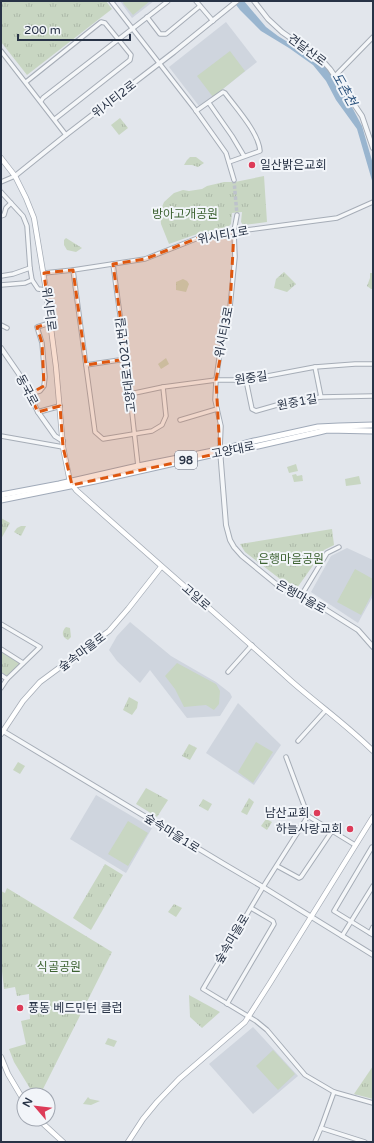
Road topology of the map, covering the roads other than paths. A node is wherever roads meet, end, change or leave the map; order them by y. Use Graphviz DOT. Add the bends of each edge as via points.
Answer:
graph roads {
  1 [pos="111,1"];
  2 [pos="168,1"];
  3 [pos="196,1"];
  4 [pos="237,1"];
  5 [pos="254,1"];
  6 [pos="200,6"];
  7 [pos="147,17"];
  8 [pos="212,21"];
  9 [pos="133,28"];
  10 [pos="373,37"];
  11 [pos="118,40"];
  12 [pos="1,52"];
  13 [pos="160,63"];
  14 [pos="335,76"];
  15 [pos="26,82"];
  16 [pos="41,101"];
  17 [pos="209,103"];
  18 [pos="196,112"];
  19 [pos="55,119"];
  20 [pos="66,135"];
  21 [pos="373,148"];
  22 [pos="244,156"];
  23 [pos="1,158"];
  24 [pos="229,162"];
  25 [pos="14,176"];
  26 [pos="234,180"];
  27 [pos="1,182"];
  28 [pos="1,192"];
  29 [pos="373,202"];
  30 [pos="11,203"];
  31 [pos="237,215"];
  32 [pos="1,216"];
  33 [pos="234,231"];
  34 [pos="113,264"];
  35 [pos="30,268"];
  36 [pos="74,270"];
  37 [pos="44,273"];
  38 [pos="1,276"];
  39 [pos="32,280"];
  40 [pos="1,285"];
  41 [pos="46,290"];
  42 [pos="50,323"];
  43 [pos="1,325"];
  44 [pos="7,328"];
  45 [pos="1,348"];
  46 [pos="126,360"];
  47 [pos="373,364"];
  48 [pos="86,365"];
  49 [pos="315,367"];
  50 [pos="216,380"];
  51 [pos="246,380"];
  52 [pos="163,387"];
  53 [pos="29,394"];
  54 [pos="130,394"];
  55 [pos="373,396"];
  56 [pos="320,397"];
  57 [pos="60,406"];
  58 [pos="217,409"];
  59 [pos="38,412"];
  60 [pos="180,420"];
  61 [pos="373,425"];
  62 [pos="373,431"];
  63 [pos="134,435"];
  64 [pos="1,436"];
  65 [pos="63,441"];
  66 [pos="63,447"];
  67 [pos="220,451"];
  68 [pos="138,466"];
  69 [pos="71,483"];
  70 [pos="1,495"];
  71 [pos="1,500"];
  72 [pos="339,547"];
  73 [pos="161,567"];
  74 [pos="301,596"];
  75 [pos="1,624"];
  76 [pos="252,645"];
  77 [pos="373,647"];
  78 [pos="1,650"];
  79 [pos="24,663"];
  80 [pos="228,672"];
  81 [pos="1,675"];
  82 [pos="8,679"];
  83 [pos="1,688"];
  84 [pos="326,710"];
  85 [pos="2,732"];
  86 [pos="298,740"];
  87 [pos="373,751"];
  88 [pos="286,757"];
  89 [pos="308,816"];
  90 [pos="373,817"];
  91 [pos="332,831"];
  92 [pos="355,846"];
  93 [pos="373,847"];
  94 [pos="277,866"];
  95 [pos="373,886"];
  96 [pos="263,887"];
  97 [pos="251,908"];
  98 [pos="311,917"];
  99 [pos="351,921"];
  100 [pos="373,927"];
  101 [pos="371,934"];
  102 [pos="342,936"];
  103 [pos="373,955"];
  104 [pos="227,1004"];
  105 [pos="249,1016"];
  106 [pos="1,1057"];
  107 [pos="4,1070"];
  108 [pos="16,1089"];
  109 [pos="334,1092"];
  110 [pos="373,1103"];
  111 [pos="47,1127"];
  112 [pos="321,1128"];
  113 [pos="63,1142"];
  114 [pos="128,1142"];
  115 [pos="315,1142"];
  116 [pos="365,1142"];
  1 -- 9 [label="street"];
  2 -- 7 [label="street"];
  3 -- 6 [label="street"];
  4 -- 8 [label="street, 위시티2로"];
  5 -- 14 [label="street, 견달산로" via="268,19 291,39 322,60"];
  6 -- 7 [label="street" via="166,34 160,34"];
  6 -- 8 [label="street"];
  7 -- 9 [label="street"];
  8 -- 13 [label="street, 위시티2로"];
  9 -- 11 [label="street"];
  9 -- 13 [label="street"];
  10 -- 14 [label="street"];
  11 -- 15 [label="street" via="105,23 101,22"];
  11 -- 16 [label="street"];
  11 -- 19 [label="street" via="131,55 130,60"];
  12 -- 15 [label="street"];
  13 -- 18 [label="street"];
  13 -- 20 [label="street, 위시티2로"];
  14 -- 21 [label="street, 견달산로" via="362,116"];
  15 -- 16 [label="street"];
  16 -- 19 [label="street"];
  17 -- 18 [label="street"];
  17 -- 22 [label="street"];
  17 -- 22 [label="street" via="225,93 248,124 260,143 260,151"];
  18 -- 24 [label="street" via="226,153"];
  19 -- 20 [label="street"];
  20 -- 25 [label="street, 위시티2로"];
  22 -- 24 [label="street"];
  23 -- 25 [label="main road, 위시티로"];
  24 -- 26 [label="street"];
  25 -- 27 [label="street"];
  25 -- 37 [label="main road, 위시티로" via="34,218"];
  28 -- 30 [label="street"];
  29 -- 33 [label="street, 위시티1로" via="337,218"];
  30 -- 32 [label="street"];
  30 -- 35 [label="street" via="23,216 27,226"];
  31 -- 33 [label="street, 위시티3로"];
  33 -- 34 [label="street, 위시티1로" via="198,238 145,259"];
  33 -- 50 [label="street, 위시티3로" via="235,257 230,307"];
  34 -- 36 [label="street, 위시티1로"];
  34 -- 46 [label="street, 고양대로1021번길"];
  35 -- 38 [label="street"];
  35 -- 39 [label="street"];
  36 -- 37 [label="street, 위시티1로"];
  36 -- 48 [label="street"];
  37 -- 41 [label="main road, 위시티로"];
  39 -- 40 [label="street"];
  39 -- 41 [label="street" via="38,290"];
  41 -- 42 [label="main road, 위시티로"];
  42 -- 53 [label="street" via="37,327 42,343 44,386 40,391"];
  42 -- 57 [label="main road, 위시티로"];
  43 -- 44 [label="street"];
  45 -- 53 [label="street, 동국로"];
  46 -- 48 [label="street"];
  46 -- 54 [label="street, 고양대로1021번길"];
  47 -- 49 [label="street, 원중길"];
  48 -- 63 [label="street" via="95,432 103,439"];
  49 -- 51 [label="street, 원중길"];
  49 -- 56 [label="street"];
  50 -- 51 [label="street, 원중길"];
  50 -- 52 [label="street, 원중길"];
  50 -- 58 [label="street, 위시티3로"];
  51 -- 56 [label="street, 원중1길" via="252,409 256,411"];
  52 -- 54 [label="street, 원중길"];
  52 -- 63 [label="street" via="166,416 162,425 152,431"];
  53 -- 59 [label="street, 동국로"];
  54 -- 63 [label="street, 고양대로1021번길"];
  55 -- 56 [label="street, 원중1길"];
  57 -- 59 [label="street, 동국로"];
  57 -- 65 [label="main road, 위시티로"];
  58 -- 60 [label="street"];
  58 -- 67 [label="street, 위시티3로"];
  59 -- 65 [label="street, 동국로" via="55,436"];
  61 -- 67 [label="main road, 고양대로" via="318,427"];
  62 -- 67 [label="main road, 고양대로 / 98" via="327,430 258,446"];
  63 -- 68 [label="street, 고양대로1021번길"];
  64 -- 66 [label="street"];
  65 -- 66 [label="main road, 위시티로"];
  66 -- 69 [label="main road, 위시티로"];
  67 -- 68 [label="main road, 고양대로"];
  67 -- 69 [label="main road, 고양대로 / 98"];
  67 -- 74 [label="street, 은행마을로" via="226,525 230,540 242,556 281,588"];
  68 -- 69 [label="main road, 고양대로"];
  69 -- 70 [label="main road, 고양대로"];
  69 -- 71 [label="main road, 고양대로 / 98"];
  69 -- 73 [label="main road, 고일로"];
  72 -- 74 [label="street" via="327,553"];
  73 -- 76 [label="main road, 고일로"];
  73 -- 85 [label="main road, 숲속마을로" via="109,631 40,682 23,701"];
  74 -- 77 [label="street, 은행마을로" via="358,630"];
  75 -- 79 [label="street" via="40,647"];
  76 -- 80 [label="street"];
  76 -- 84 [label="main road, 고일로"];
  78 -- 79 [label="street"];
  79 -- 82 [label="street"];
  81 -- 82 [label="street"];
  82 -- 83 [label="street"];
  84 -- 86 [label="street"];
  84 -- 87 [label="main road, 고일로"];
  85 -- 96 [label="street, 숲속마을1로"];
  88 -- 89 [label="street"];
  89 -- 91 [label="street"];
  89 -- 94 [label="street"];
  90 -- 92 [label="main road"];
  91 -- 92 [label="street"];
  91 -- 94 [label="street" via="301,877"];
  92 -- 98 [label="main road"];
  93 -- 99 [label="street" via="334,911"];
  94 -- 96 [label="street"];
  95 -- 99 [label="street"];
  96 -- 97 [label="street"];
  96 -- 98 [label="street, 숲속마을1로"];
  97 -- 104 [label="street, 숲속마을로" via="274,924"];
  97 -- 104 [label="street, 숲속마을로" via="203,989"];
  98 -- 102 [label="street, 숲속마을1로"];
  98 -- 105 [label="main road"];
  99 -- 101 [label="street"];
  99 -- 102 [label="street"];
  100 -- 101 [label="street"];
  102 -- 103 [label="street, 숲속마을1로"];
  104 -- 105 [label="street, 숲속마을로"];
  105 -- 109 [label="street, 숲속마을로" via="267,1030 305,1075"];
  105 -- 114 [label="main road" via="178,1079 143,1119"];
  106 -- 107 [label="main road"];
  107 -- 108 [label="main road"];
  109 -- 110 [label="street, 숲속마을로"];
  109 -- 112 [label="street"];
  111 -- 113 [label="main road"];
  112 -- 115 [label="street"];
  112 -- 116 [label="street"];
}
